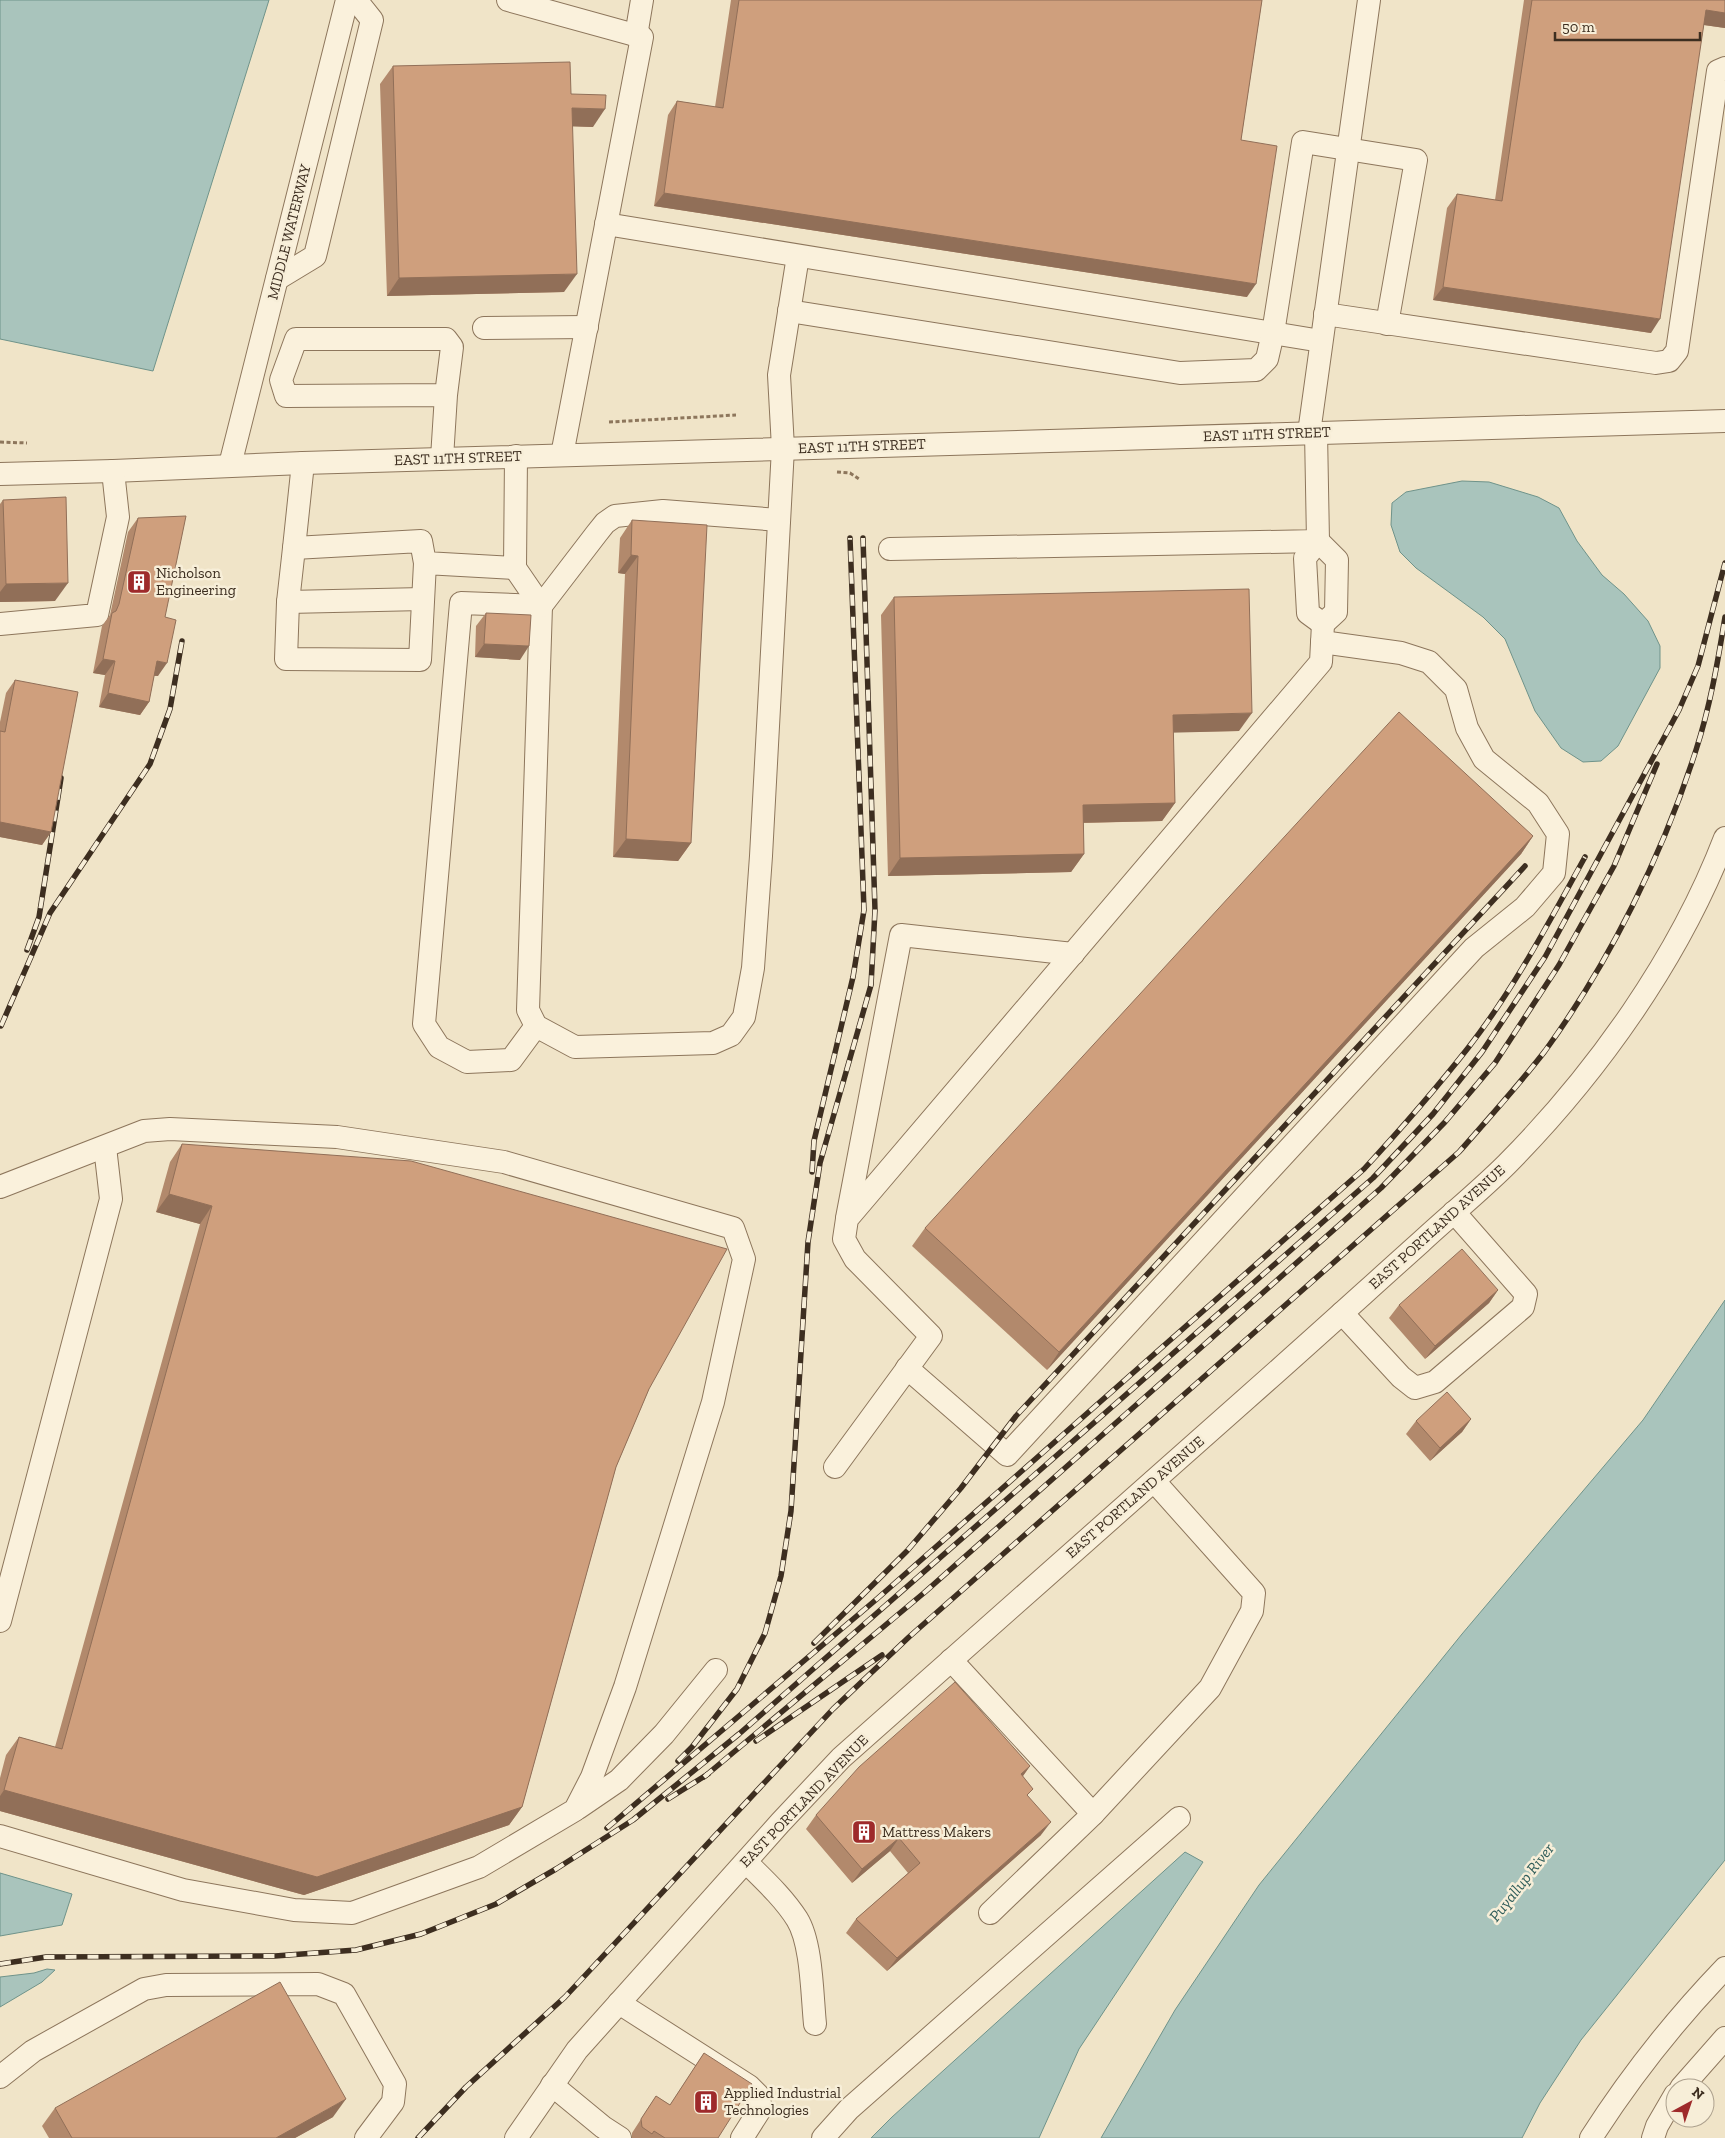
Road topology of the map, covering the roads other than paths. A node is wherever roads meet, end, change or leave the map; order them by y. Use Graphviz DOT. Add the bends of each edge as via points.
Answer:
graph roads {
  1 [pos="347,0"];
  2 [pos="356,0"];
  3 [pos="508,0"];
  4 [pos="642,0"];
  5 [pos="1369,0"];
  6 [pos="636,36"];
  7 [pos="1725,68"];
  8 [pos="1348,149"];
  9 [pos="606,224"];
  10 [pos="798,256"];
  11 [pos="277,279"];
  12 [pos="789,311"];
  13 [pos="1325,314"];
  14 [pos="1387,324"];
  15 [pos="587,327"];
  16 [pos="484,328"];
  17 [pos="1273,333"];
  18 [pos="1321,341"];
  19 [pos="446,395"];
  20 [pos="1725,421"];
  21 [pos="1312,433"];
  22 [pos="783,448"];
  23 [pos="562,455"];
  24 [pos="516,456"];
  25 [pos="442,458"];
  26 [pos="303,462"];
  27 [pos="230,465"];
  28 [pos="113,471"];
  29 [pos="0,474"];
  30 [pos="779,520"];
  31 [pos="1318,541"];
  32 [pos="294,548"];
  33 [pos="890,549"];
  34 [pos="425,563"];
  35 [pos="515,568"];
  36 [pos="423,599"];
  37 [pos="288,602"];
  38 [pos="541,606"];
  39 [pos="0,624"];
  40 [pos="1322,633"];
  41 [pos="1725,838"];
  42 [pos="1073,954"];
  43 [pos="536,1026"];
  44 [pos="105,1147"];
  45 [pos="0,1187"];
  46 [pos="1454,1212"];
  47 [pos="847,1219"];
  48 [pos="1342,1313"];
  49 [pos="907,1368"];
  50 [pos="835,1467"];
  51 [pos="1154,1480"];
  52 [pos="0,1622"];
  53 [pos="951,1660"];
  54 [pos="716,1670"];
  55 [pos="575,1810"];
  56 [pos="1093,1814"];
  57 [pos="1179,1818"];
  58 [pos="0,1836"];
  59 [pos="746,1862"];
  60 [pos="990,1913"];
  61 [pos="1725,1968"];
  62 [pos="619,2003"];
  63 [pos="815,2024"];
  64 [pos="1725,2038"];
  65 [pos="0,2077"];
  66 [pos="1690,2078"];
  67 [pos="552,2085"];
  68 [pos="1665,2112"];
  69 [pos="366,2138"];
  70 [pos="516,2138"];
  71 [pos="620,2138"];
  72 [pos="742,2138"];
  73 [pos="822,2138"];
  74 [pos="1591,2138"];
  75 [pos="1653,2138"];
  1 -- 11 [label="street, MIDDLE WATERWAY"];
  2 -- 11 [label="street" via="372,20 315,256"];
  3 -- 6 [label="street"];
  4 -- 6 [label="street"];
  5 -- 8 [label="street"];
  6 -- 9 [label="street" via="642,37"];
  7 -- 14 [label="street" via="1718,71 1677,351 1669,361 1656,363"];
  8 -- 13 [label="street"];
  8 -- 14 [label="street" via="1416,160"];
  8 -- 17 [label="street" via="1303,142"];
  9 -- 10 [label="street"];
  9 -- 15 [label="street"];
  10 -- 12 [label="street"];
  10 -- 17 [label="street"];
  11 -- 27 [label="street, MIDDLE WATERWAY"];
  12 -- 17 [label="street" via="1180,374 1256,370 1267,359"];
  12 -- 22 [label="street" via="779,375"];
  13 -- 14 [label="street"];
  13 -- 18 [label="street"];
  15 -- 16 [label="street"];
  15 -- 23 [label="street"];
  17 -- 18 [label="street"];
  18 -- 21 [label="street"];
  19 -- 19 [label="street" via="286,396 281,380 296,339 446,339 452,347"];
  19 -- 25 [label="street"];
  20 -- 21 [label="street, EAST 11TH STREET"];
  21 -- 22 [label="street, EAST 11TH STREET"];
  21 -- 31 [label="street"];
  22 -- 23 [label="street, EAST 11TH STREET"];
  22 -- 30 [label="street"];
  23 -- 24 [label="street, EAST 11TH STREET"];
  24 -- 25 [label="street, EAST 11TH STREET"];
  24 -- 35 [label="street"];
  25 -- 26 [label="street, EAST 11TH STREET"];
  26 -- 27 [label="street, EAST 11TH STREET"];
  26 -- 32 [label="street"];
  27 -- 28 [label="street, EAST 11TH STREET"];
  28 -- 29 [label="street, EAST 11TH STREET"];
  28 -- 39 [label="street" via="118,517 97,615"];
  30 -- 38 [label="street" via="663,511 616,516 605,523"];
  30 -- 43 [label="street" via="762,856 752,968 744,1017 731,1035 713,1043 575,1047"];
  31 -- 33 [label="street"];
  31 -- 40 [label="street" via="1305,558 1308,613"];
  31 -- 40 [label="street" via="1337,560 1336,612"];
  32 -- 34 [label="street" via="421,541"];
  32 -- 37 [label="street"];
  34 -- 35 [label="street"];
  34 -- 36 [label="street"];
  35 -- 38 [label="street"];
  36 -- 37 [label="street"];
  36 -- 37 [label="street" via="420,660 286,659"];
  38 -- 43 [label="street" via="528,1010"];
  38 -- 43 [label="street" via="461,603 424,1024 440,1047 467,1062 511,1060"];
  40 -- 42 [label="street" via="1321,662"];
  40 -- 49 [label="street" via="1429,662 1456,689 1467,728 1484,759 1538,803 1558,834 1554,873 1525,907 1474,948 1007,1455"];
  41 -- 46 [label="street, EAST PORTLAND AVENUE" via="1713,868 1659,970 1614,1036 1550,1117 1506,1165"];
  42 -- 47 [label="street"];
  42 -- 47 [label="street" via="901,935"];
  44 -- 45 [label="street"];
  44 -- 52 [label="street" via="111,1199"];
  44 -- 55 [label="street" via="144,1131 170,1129 337,1136 504,1162 733,1228 744,1259 713,1402 625,1687 592,1777"];
  46 -- 48 [label="street, EAST PORTLAND AVENUE"];
  46 -- 48 [label="street" via="1526,1294 1523,1307 1435,1382 1415,1388 1400,1377"];
  47 -- 49 [label="street" via="844,1239 855,1259 931,1336"];
  48 -- 51 [label="street, EAST PORTLAND AVENUE"];
  49 -- 50 [label="street"];
  51 -- 53 [label="street, EAST PORTLAND AVENUE"];
  51 -- 56 [label="street" via="1254,1593 1252,1611 1210,1688"];
  53 -- 56 [label="street"];
  53 -- 59 [label="street, EAST PORTLAND AVENUE" via="841,1758"];
  54 -- 55 [label="street" via="664,1734 619,1780"];
  55 -- 58 [label="street" via="479,1867 352,1913 294,1910 183,1890"];
  56 -- 60 [label="street"];
  57 -- 73 [label="street" via="849,2109"];
  59 -- 62 [label="street, EAST PORTLAND AVENUE"];
  59 -- 63 [label="street" via="779,1895 798,1920 806,1942"];
  61 -- 74 [label="street" via="1686,2009"];
  62 -- 67 [label="street, EAST PORTLAND AVENUE" via="577,2050"];
  62 -- 72 [label="street" via="749,2086 758,2095 760,2108"];
  64 -- 66 [label="street"];
  65 -- 69 [label="street" via="33,2052 144,1989 166,1985 318,1984 344,1994 395,2084 392,2102"];
  67 -- 70 [label="street, EAST PORTLAND AVENUE"];
  67 -- 71 [label="street"];
  68 -- 75 [label="street"];
}
